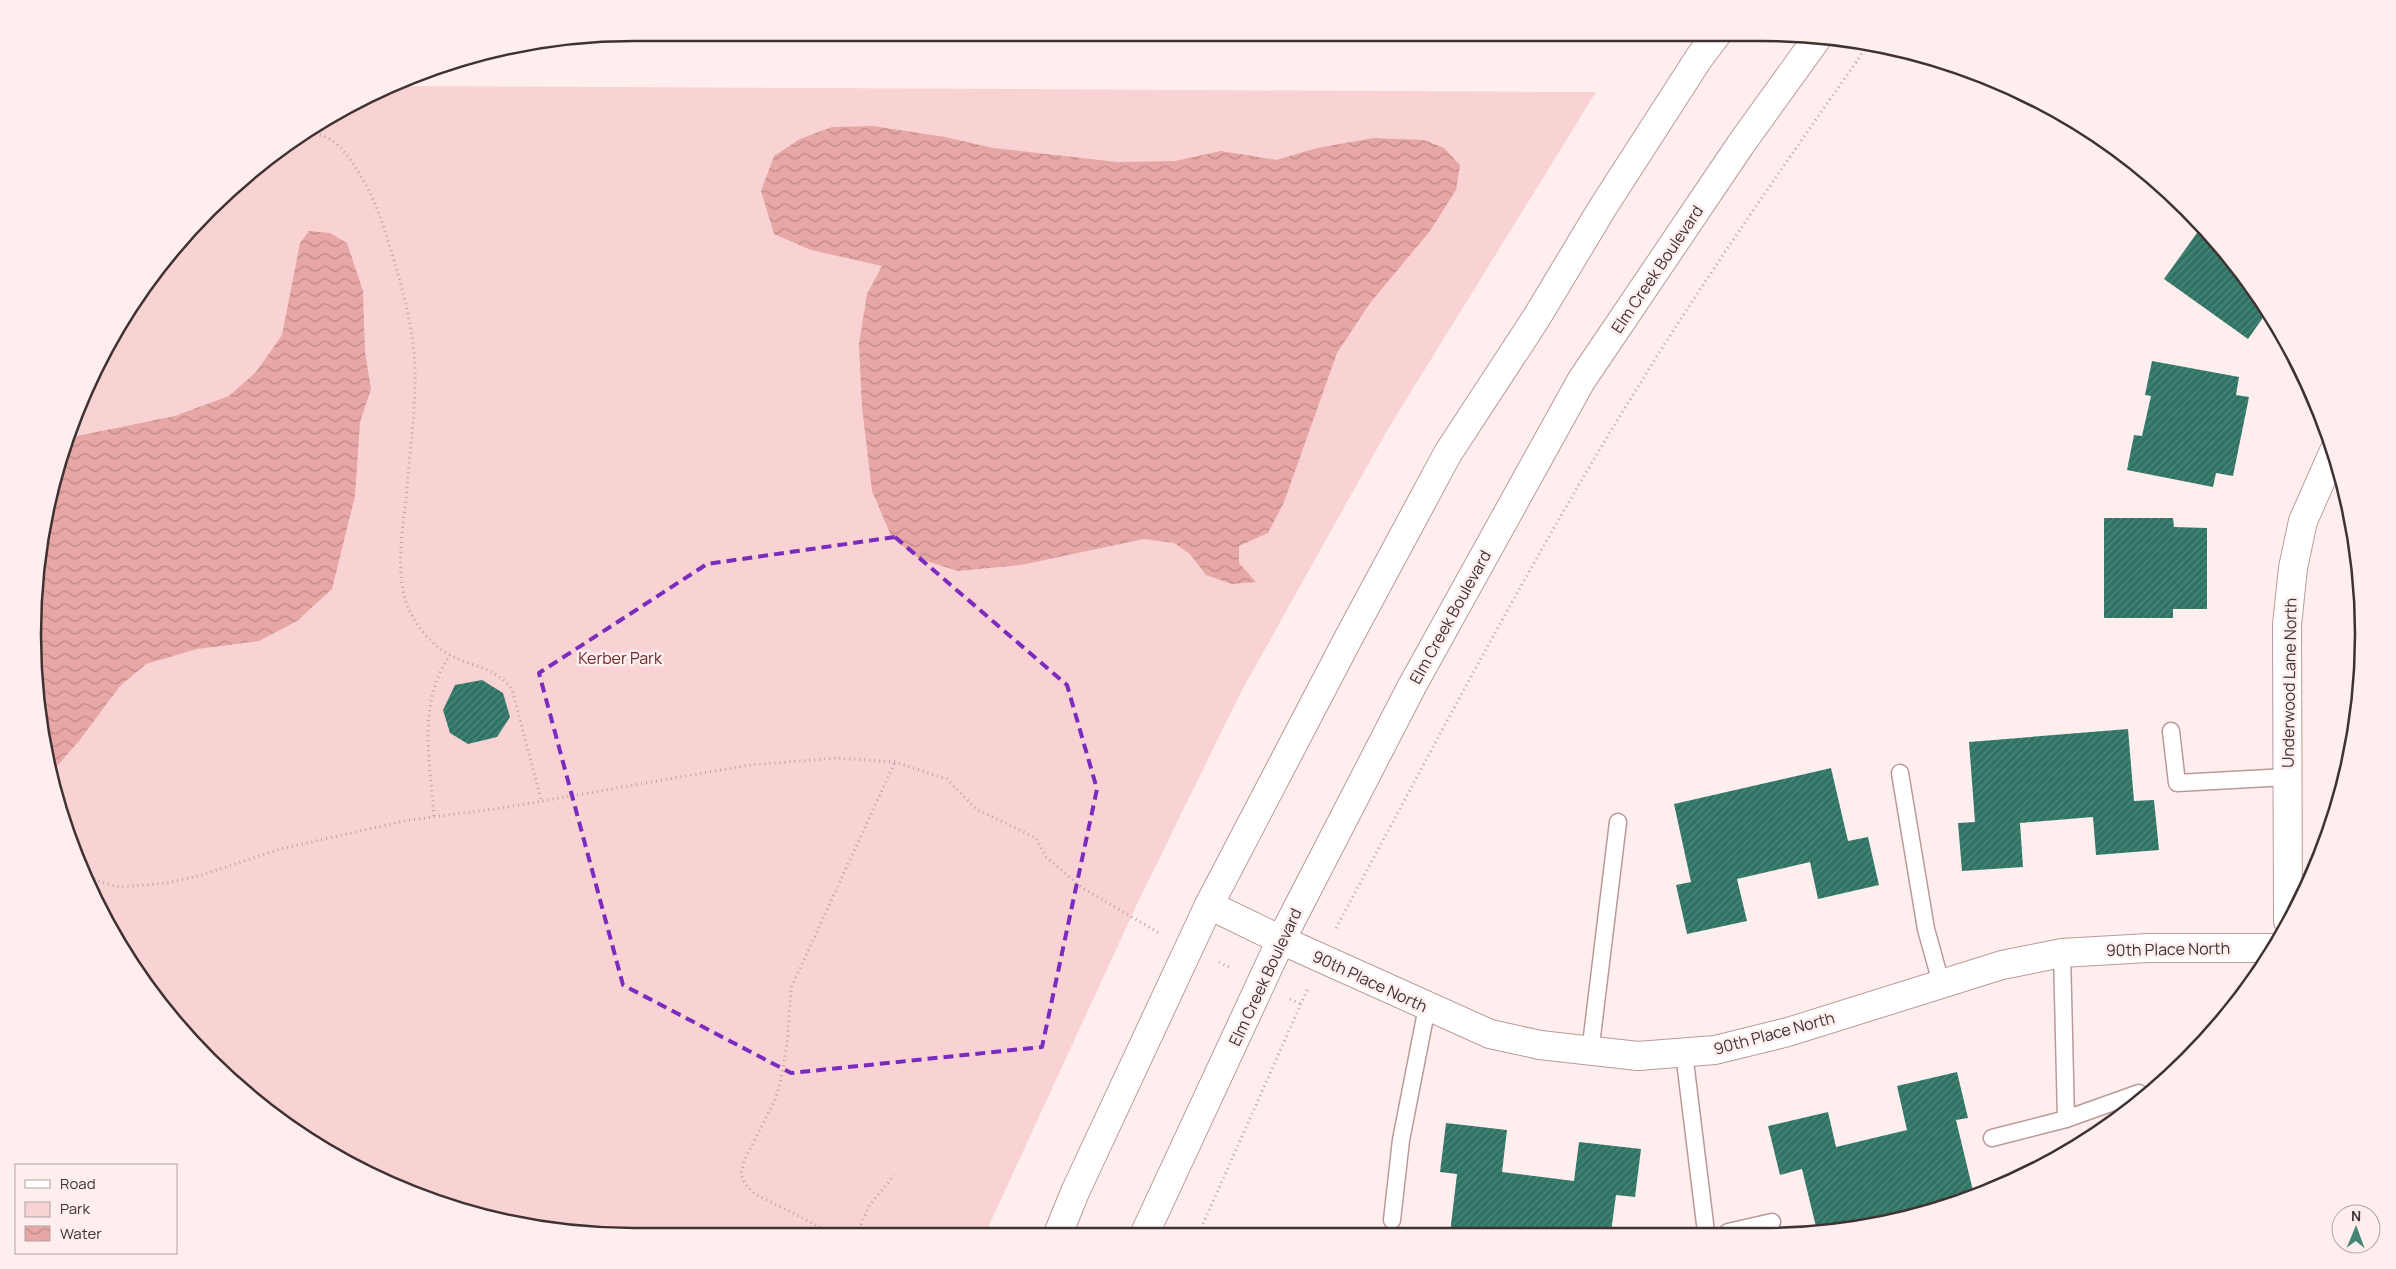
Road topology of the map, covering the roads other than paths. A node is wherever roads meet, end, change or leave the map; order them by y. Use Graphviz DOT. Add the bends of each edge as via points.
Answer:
graph roads {
  1 [pos="1712,41"];
  2 [pos="1813,44"];
  3 [pos="2329,463"];
  4 [pos="2171,730"];
  5 [pos="1900,773"];
  6 [pos="2287,777"];
  7 [pos="1618,822"];
  8 [pos="1209,905"];
  9 [pos="2288,908"];
  10 [pos="1281,940"];
  11 [pos="2265,948"];
  12 [pos="2062,953"];
  13 [pos="1941,983"];
  14 [pos="1427,1007"];
  15 [pos="1590,1052"];
  16 [pos="1684,1053"];
  17 [pos="2135,1095"];
  18 [pos="2066,1119"];
  19 [pos="1992,1138"];
  20 [pos="1392,1220"];
  21 [pos="1772,1222"];
  22 [pos="1060,1228"];
  23 [pos="1148,1228"];
  24 [pos="1706,1228"];
  25 [pos="1746,1228"];
  1 -- 8 [label="main road" via="1613,190 1535,320 1448,453"];
  2 -- 10 [label="main road, Elm Creek Boulevard" via="1741,144 1581,381 1412,686"];
  3 -- 6 [label="main road, Underwood Lane North" via="2303,521 2293,568 2287,625"];
  4 -- 6 [label="lane" via="2177,783"];
  5 -- 13 [label="lane" via="1926,929"];
  6 -- 9 [label="main road, Underwood Lane North"];
  7 -- 15 [label="lane"];
  8 -- 10 [label="main road, 90th Place North"];
  8 -- 22 [label="main road"];
  10 -- 14 [label="main road, 90th Place North"];
  10 -- 23 [label="main road, Elm Creek Boulevard"];
  11 -- 12 [label="main road, 90th Place North" via="2148,948"];
  12 -- 13 [label="main road, 90th Place North" via="2002,965"];
  12 -- 18 [label="lane"];
  13 -- 16 [label="main road, 90th Place North" via="1788,1032 1715,1050"];
  14 -- 15 [label="main road, 90th Place North" via="1490,1034 1540,1046"];
  14 -- 20 [label="lane" via="1401,1140"];
  15 -- 16 [label="main road, 90th Place North" via="1638,1056"];
  16 -- 24 [label="lane"];
  17 -- 18 [label="lane"];
  18 -- 19 [label="lane"];
  21 -- 25 [label="lane"];
}
